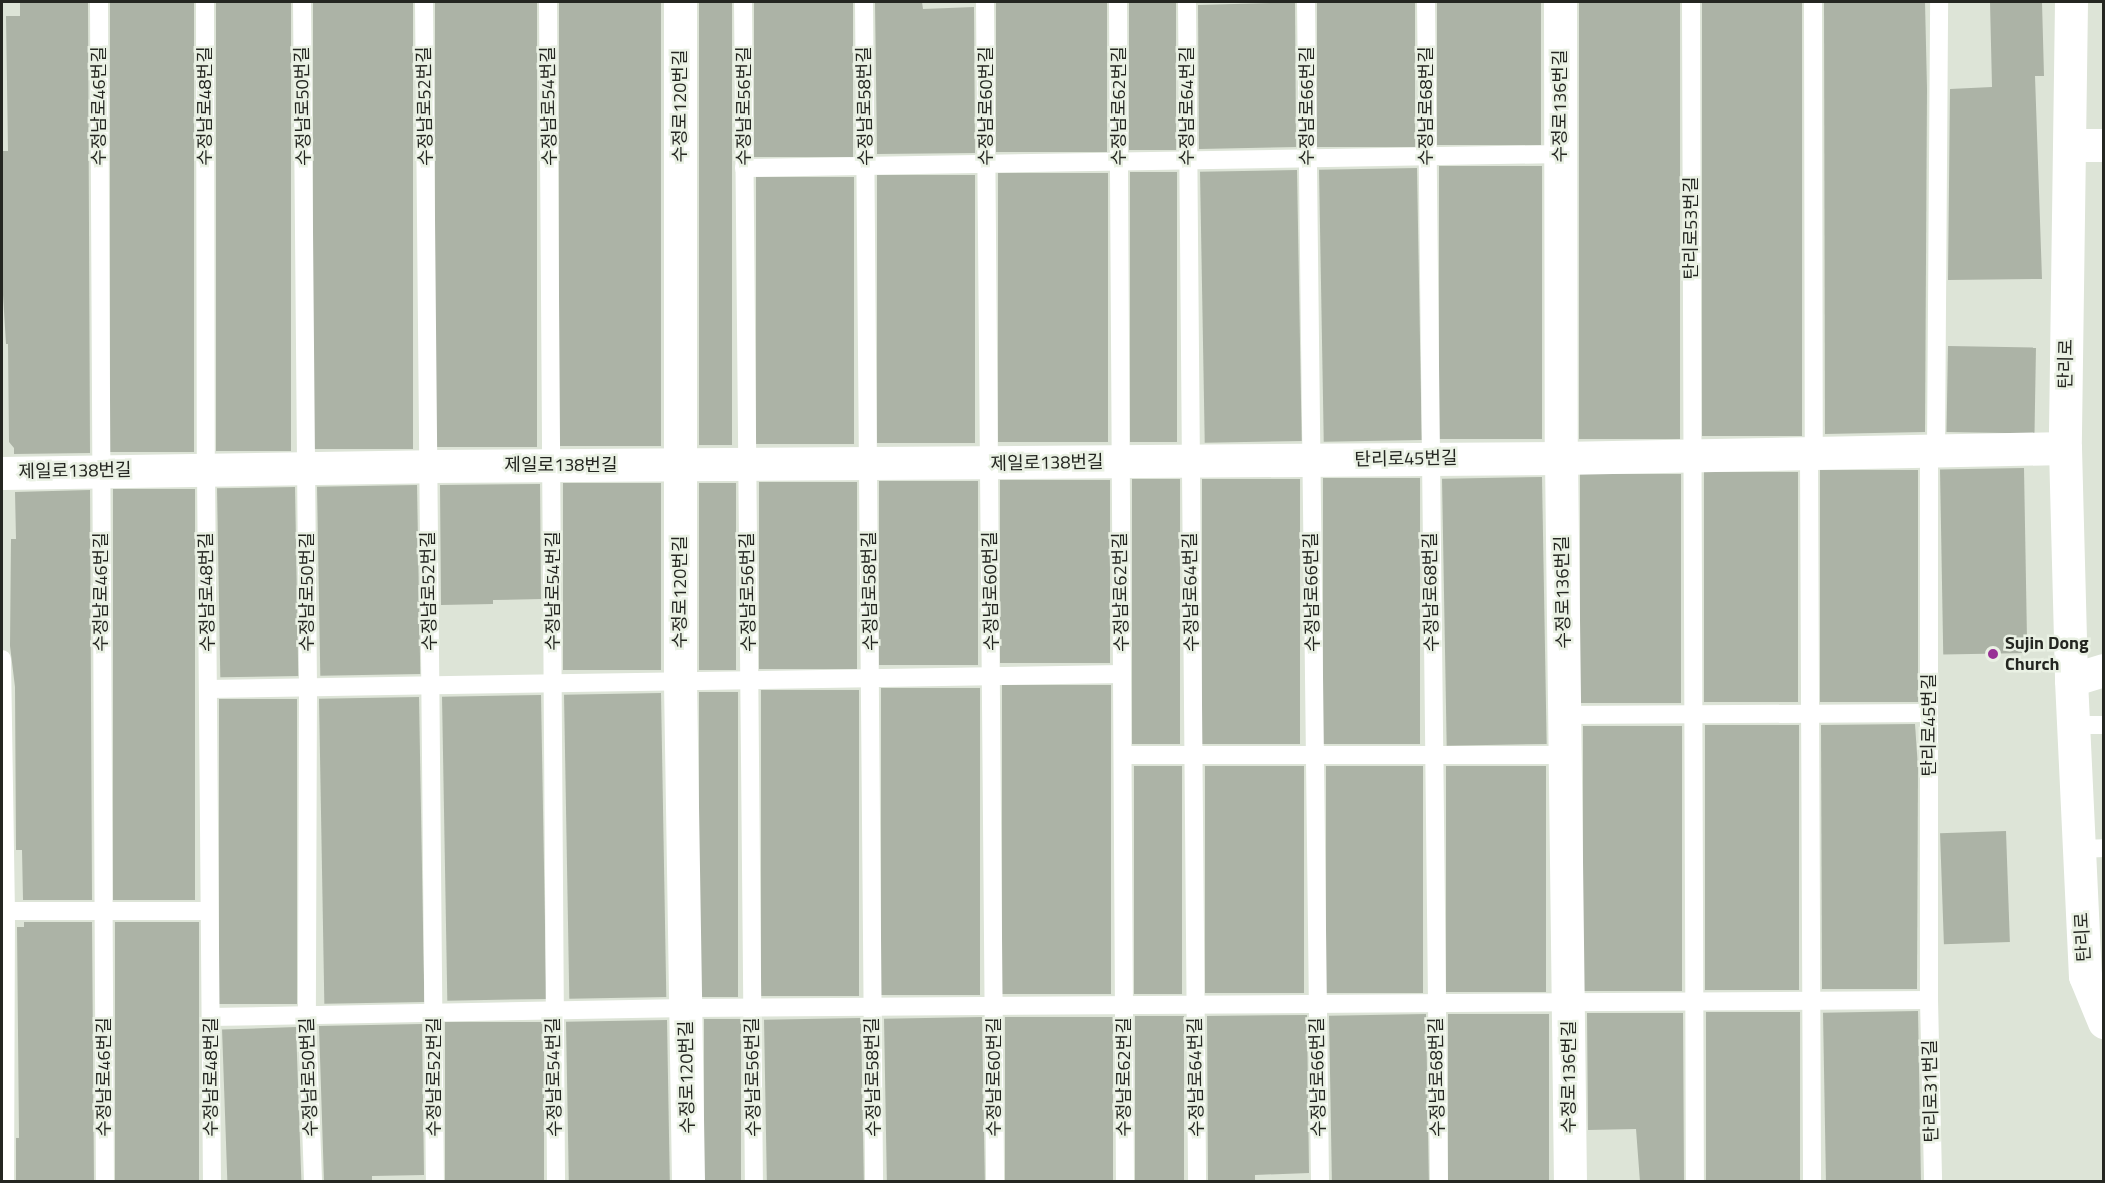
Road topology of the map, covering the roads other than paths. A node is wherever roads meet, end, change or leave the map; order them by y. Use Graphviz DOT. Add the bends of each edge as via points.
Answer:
graph roads {
  1 [pos="99,2"];
  2 [pos="205,2"];
  3 [pos="302,2"];
  4 [pos="424,2"];
  5 [pos="549,2"];
  6 [pos="680,2"];
  7 [pos="743,2"];
  8 [pos="864,2"];
  9 [pos="985,2"];
  10 [pos="1118,2"];
  11 [pos="1187,2"];
  12 [pos="1306,2"];
  13 [pos="1425,2"];
  14 [pos="1560,2"];
  15 [pos="1691,2"];
  16 [pos="1813,2"];
  17 [pos="1939,2"];
  18 [pos="2071,2"];
  19 [pos="2071,145"];
  20 [pos="2103,145"];
  21 [pos="1560,154"];
  22 [pos="1427,156"];
  23 [pos="1307,158"];
  24 [pos="1188,160"];
  25 [pos="1119,161"];
  26 [pos="986,164"];
  27 [pos="866,165"];
  28 [pos="744,168"];
  29 [pos="2065,448"];
  30 [pos="1933,450"];
  31 [pos="1811,453"];
  32 [pos="1691,455"];
  33 [pos="1561,458"];
  34 [pos="1429,459"];
  35 [pos="1310,460"];
  36 [pos="1189,461"];
  37 [pos="1120,463"];
  38 [pos="680,464"];
  39 [pos="989,464"];
  40 [pos="553,465"];
  41 [pos="869,465"];
  42 [pos="428,466"];
  43 [pos="746,466"];
  44 [pos="307,468"];
  45 [pos="100,470"];
  46 [pos="206,470"];
  47 [pos="2,473"];
  48 [pos="2,659"];
  49 [pos="2103,670"];
  50 [pos="1122,674"];
  51 [pos="992,677"];
  52 [pos="871,678"];
  53 [pos="2071,680"];
  54 [pos="748,681"];
  55 [pos="680,682"];
  56 [pos="554,684"];
  57 [pos="431,686"];
  58 [pos="308,687"];
  59 [pos="208,689"];
  60 [pos="1693,713"];
  61 [pos="1929,713"];
  62 [pos="1810,714"];
  63 [pos="1565,715"];
  64 [pos="2088,725"];
  65 [pos="1433,754"];
  66 [pos="1123,755"];
  67 [pos="1192,755"];
  68 [pos="1314,755"];
  69 [pos="1566,755"];
  70 [pos="2091,848"];
  71 [pos="103,910"];
  72 [pos="6,911"];
  73 [pos="209,911"];
  74 [pos="1929,1000"];
  75 [pos="1694,1002"];
  76 [pos="1811,1002"];
  77 [pos="1569,1003"];
  78 [pos="1436,1004"];
  79 [pos="1194,1005"];
  80 [pos="1317,1005"];
  81 [pos="993,1006"];
  82 [pos="1124,1006"];
  83 [pos="872,1007"];
  84 [pos="686,1008"];
  85 [pos="752,1009"];
  86 [pos="553,1011"];
  87 [pos="433,1014"];
  88 [pos="307,1016"];
  89 [pos="211,1017"];
  90 [pos="2103,1022"];
  91 [pos="5,1182"];
  92 [pos="105,1182"];
  93 [pos="212,1182"];
  94 [pos="313,1182"];
  95 [pos="435,1182"];
  96 [pos="556,1182"];
  97 [pos="688,1182"];
  98 [pos="754,1182"];
  99 [pos="874,1182"];
  100 [pos="995,1182"];
  101 [pos="1125,1182"];
  102 [pos="1197,1182"];
  103 [pos="1320,1182"];
  104 [pos="1438,1182"];
  105 [pos="1570,1182"];
  106 [pos="1695,1182"];
  107 [pos="1812,1182"];
  108 [pos="1933,1182"];
  1 -- 45 [label="lane, 수정남로46번길"];
  2 -- 46 [label="lane, 수정남로48번길"];
  3 -- 44 [label="lane, 수정남로50번길"];
  4 -- 42 [label="lane, 수정남로52번길"];
  5 -- 40 [label="lane, 수정남로54번길"];
  6 -- 38 [label="street, 수정로120번길"];
  7 -- 28 [label="lane, 수정남로56번길"];
  8 -- 27 [label="lane, 수정남로58번길"];
  9 -- 26 [label="lane, 수정남로60번길"];
  10 -- 25 [label="lane, 수정남로62번길"];
  11 -- 24 [label="lane, 수정남로64번길"];
  12 -- 23 [label="lane, 수정남로66번길"];
  13 -- 22 [label="lane, 수정남로68번길"];
  14 -- 21 [label="street, 수정로136번길"];
  15 -- 32 [label="lane, 탄리로53번길"];
  16 -- 31 [label="lane"];
  17 -- 30 [label="lane"];
  18 -- 19 [label="street, 탄리로"];
  19 -- 20 [label="street"];
  19 -- 29 [label="street, 탄리로"];
  21 -- 22 [label="lane"];
  21 -- 33 [label="street, 수정로136번길"];
  22 -- 23 [label="lane"];
  22 -- 34 [label="lane, 수정남로68번길"];
  23 -- 24 [label="lane"];
  23 -- 35 [label="lane, 수정남로66번길"];
  24 -- 25 [label="lane"];
  24 -- 36 [label="lane, 수정남로64번길"];
  25 -- 26 [label="lane"];
  25 -- 37 [label="lane, 수정남로62번길"];
  26 -- 27 [label="lane"];
  26 -- 39 [label="lane, 수정남로60번길"];
  27 -- 28 [label="lane"];
  27 -- 41 [label="lane, 수정남로58번길"];
  28 -- 43 [label="lane, 수정남로56번길"];
  29 -- 30 [label="street, 탄리로45번길"];
  29 -- 53 [label="street, 탄리로"];
  30 -- 31 [label="street, 탄리로45번길"];
  30 -- 61 [label="lane, 탄리로45번길"];
  31 -- 32 [label="street, 탄리로45번길"];
  31 -- 62 [label="lane"];
  32 -- 33 [label="street, 탄리로45번길"];
  32 -- 60 [label="lane"];
  33 -- 34 [label="street, 탄리로45번길"];
  33 -- 63 [label="street, 수정로136번길"];
  34 -- 35 [label="street, 탄리로45번길"];
  34 -- 65 [label="lane, 수정남로68번길"];
  35 -- 36 [label="street, 탄리로45번길"];
  35 -- 68 [label="lane, 수정남로66번길"];
  36 -- 37 [label="street, 탄리로45번길"];
  36 -- 67 [label="lane, 수정남로64번길"];
  37 -- 39 [label="street, 제일로138번길"];
  37 -- 50 [label="lane, 수정남로62번길"];
  38 -- 40 [label="street, 제일로138번길"];
  38 -- 43 [label="street, 제일로138번길"];
  38 -- 55 [label="street, 수정로120번길"];
  39 -- 41 [label="street, 제일로138번길"];
  39 -- 51 [label="lane, 수정남로60번길"];
  40 -- 42 [label="street, 제일로138번길"];
  40 -- 56 [label="lane, 수정남로54번길"];
  41 -- 43 [label="street, 제일로138번길"];
  41 -- 52 [label="lane, 수정남로58번길"];
  42 -- 44 [label="street, 제일로138번길"];
  42 -- 57 [label="lane, 수정남로52번길"];
  43 -- 54 [label="lane, 수정남로56번길"];
  44 -- 46 [label="street, 제일로138번길"];
  44 -- 58 [label="lane, 수정남로50번길"];
  45 -- 46 [label="street, 제일로138번길"];
  45 -- 47 [label="street, 제일로138번길"];
  45 -- 71 [label="lane, 수정남로46번길"];
  46 -- 59 [label="lane, 수정남로48번길"];
  48 -- 72 [label="lane"];
  49 -- 53 [label="street"];
  50 -- 51 [label="lane"];
  50 -- 66 [label="lane, 수정남로62번길"];
  51 -- 52 [label="lane"];
  51 -- 81 [label="lane, 수정남로60번길"];
  52 -- 54 [label="lane"];
  52 -- 83 [label="lane, 수정남로58번길"];
  53 -- 64 [label="street, 탄리로"];
  54 -- 55 [label="lane"];
  54 -- 85 [label="lane, 수정남로56번길"];
  55 -- 56 [label="lane"];
  55 -- 84 [label="street, 수정로120번길"];
  56 -- 57 [label="lane"];
  56 -- 86 [label="lane, 수정남로54번길"];
  57 -- 58 [label="lane"];
  57 -- 87 [label="lane, 수정남로52번길"];
  58 -- 59 [label="lane"];
  58 -- 88 [label="lane, 수정남로50번길"];
  59 -- 73 [label="lane, 수정남로48번길"];
  60 -- 62 [label="lane"];
  60 -- 63 [label="lane"];
  60 -- 75 [label="lane"];
  61 -- 62 [label="lane"];
  61 -- 74 [label="lane, 탄리로45번길"];
  62 -- 76 [label="lane"];
  63 -- 69 [label="street, 수정로136번길"];
  64 -- 70 [label="street, 탄리로"];
  65 -- 68 [label="lane"];
  65 -- 69 [label="lane"];
  65 -- 78 [label="lane, 수정남로68번길"];
  66 -- 67 [label="lane"];
  66 -- 82 [label="lane, 수정남로62번길"];
  67 -- 68 [label="lane"];
  67 -- 79 [label="lane, 수정남로64번길"];
  68 -- 80 [label="lane, 수정남로66번길"];
  69 -- 77 [label="street, 수정로136번길"];
  70 -- 90 [label="street, 탄리로" via="2085,976"];
  71 -- 72 [label="lane"];
  71 -- 73 [label="lane"];
  71 -- 92 [label="lane, 수정남로46번길"];
  72 -- 91 [label="lane"];
  73 -- 89 [label="lane, 수정남로48번길"];
  74 -- 76 [label="lane"];
  74 -- 108 [label="lane, 탄리로31번길"];
  75 -- 76 [label="lane"];
  75 -- 77 [label="lane"];
  75 -- 106 [label="lane"];
  76 -- 107 [label="lane"];
  77 -- 78 [label="lane"];
  77 -- 105 [label="street, 수정로136번길"];
  78 -- 80 [label="lane"];
  78 -- 104 [label="lane, 수정남로68번길"];
  79 -- 80 [label="lane"];
  79 -- 82 [label="lane"];
  79 -- 102 [label="lane, 수정남로64번길"];
  80 -- 103 [label="lane, 수정남로66번길"];
  81 -- 82 [label="lane"];
  81 -- 83 [label="lane"];
  81 -- 100 [label="lane, 수정남로60번길"];
  82 -- 101 [label="lane, 수정남로62번길"];
  83 -- 85 [label="lane"];
  83 -- 99 [label="lane, 수정남로58번길"];
  84 -- 85 [label="lane"];
  84 -- 86 [label="lane"];
  84 -- 97 [label="street, 수정로120번길"];
  85 -- 98 [label="lane, 수정남로56번길"];
  86 -- 87 [label="lane"];
  86 -- 96 [label="lane, 수정남로54번길"];
  87 -- 88 [label="lane"];
  87 -- 95 [label="lane, 수정남로52번길"];
  88 -- 89 [label="lane"];
  88 -- 94 [label="lane, 수정남로50번길"];
  89 -- 93 [label="lane, 수정남로48번길"];
}
